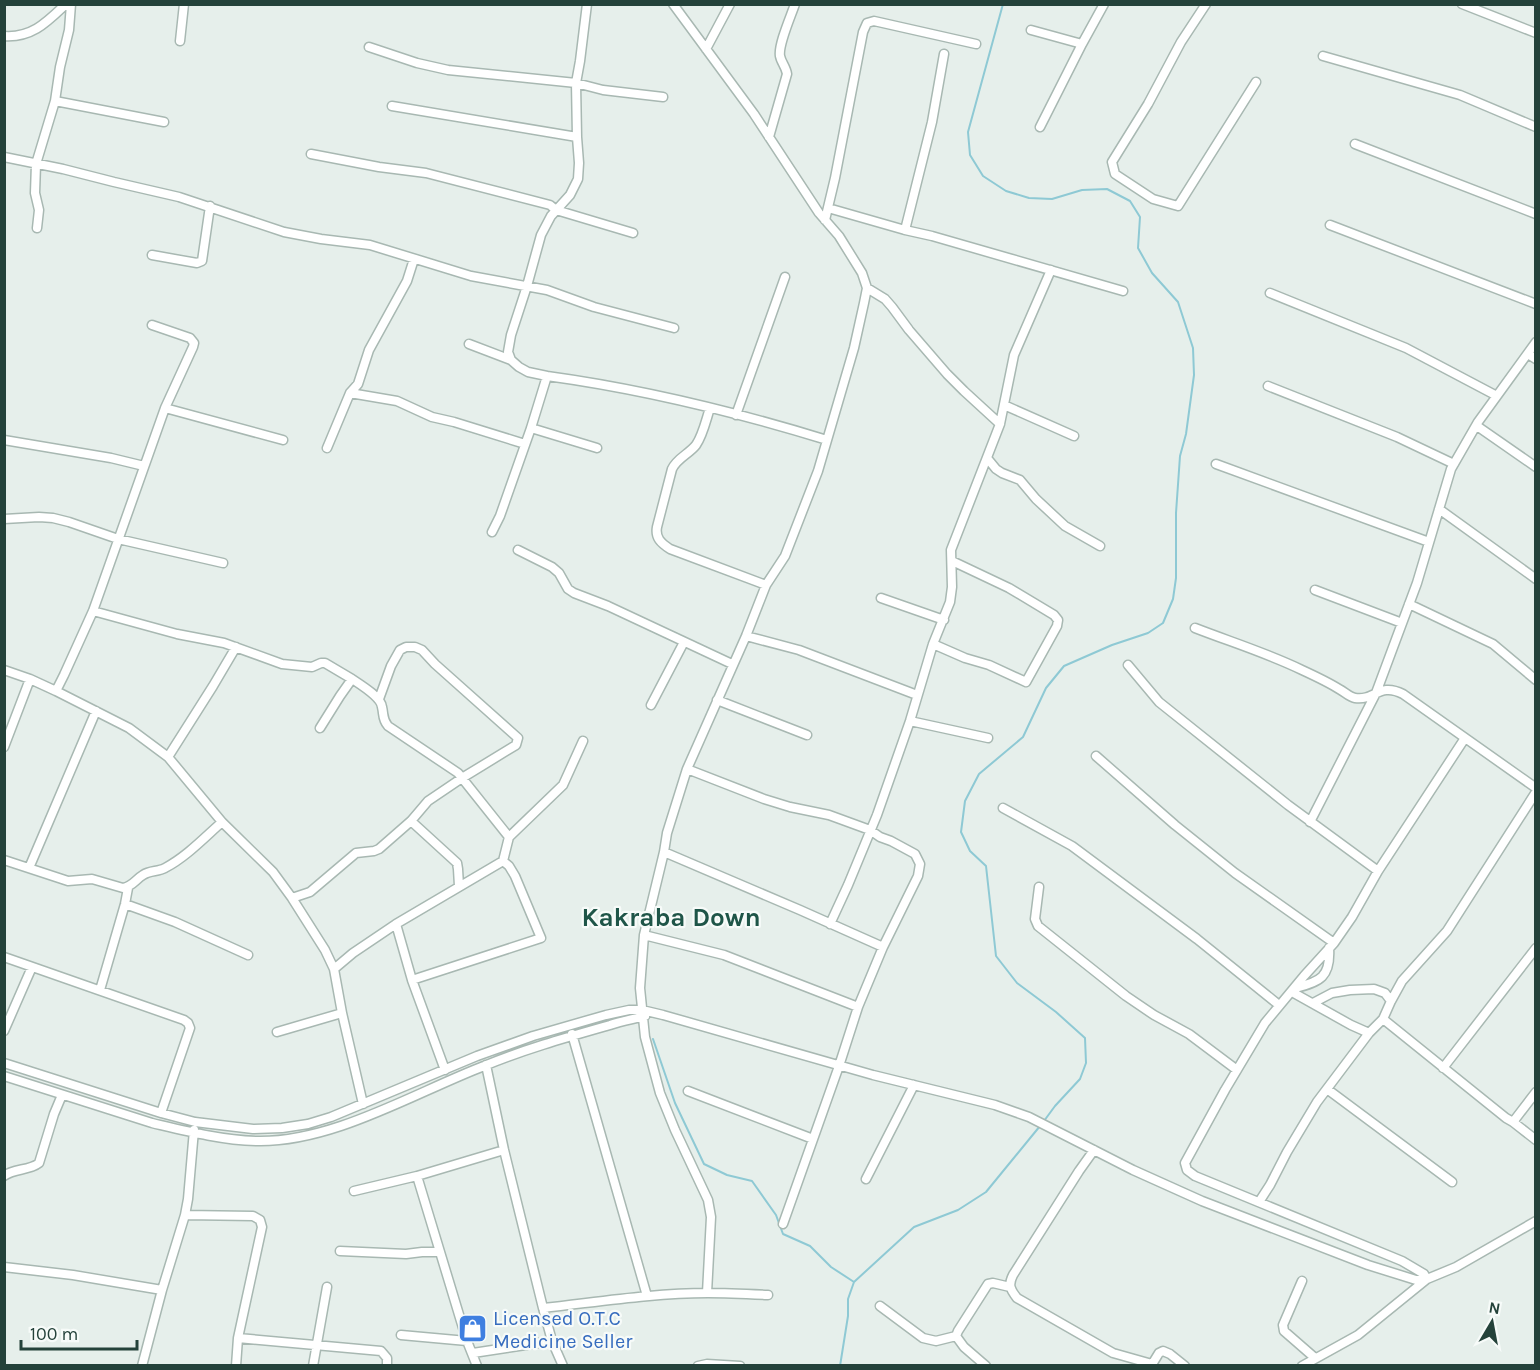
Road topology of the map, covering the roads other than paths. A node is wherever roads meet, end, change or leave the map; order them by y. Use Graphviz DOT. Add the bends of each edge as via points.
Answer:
graph roads {
  1 [pos="66,4"];
  2 [pos="71,4"];
  3 [pos="184,4"];
  4 [pos="587,4"];
  5 [pos="672,4"];
  6 [pos="730,4"];
  7 [pos="795,4"];
  8 [pos="1104,4"];
  9 [pos="1206,4"];
  10 [pos="1462,4"];
  11 [pos="1032,30"];
  12 [pos="1536,33"];
  13 [pos="4,36"];
  14 [pos="180,41"];
  15 [pos="976,44"];
  16 [pos="1082,44"];
  17 [pos="369,47"];
  18 [pos="706,49"];
  19 [pos="944,54"];
  20 [pos="1323,56"];
  21 [pos="1256,82"];
  22 [pos="576,83"];
  23 [pos="663,97"];
  24 [pos="55,101"];
  25 [pos="393,106"];
  26 [pos="164,123"];
  27 [pos="1040,127"];
  28 [pos="1536,127"];
  29 [pos="576,136"];
  30 [pos="769,136"];
  31 [pos="1355,144"];
  32 [pos="311,154"];
  33 [pos="4,158"];
  34 [pos="36,164"];
  35 [pos="210,206"];
  36 [pos="828,208"];
  37 [pos="556,210"];
  38 [pos="1536,214"];
  39 [pos="825,220"];
  40 [pos="1330,225"];
  41 [pos="37,228"];
  42 [pos="905,230"];
  43 [pos="633,233"];
  44 [pos="152,255"];
  45 [pos="414,259"];
  46 [pos="1051,270"];
  47 [pos="785,276"];
  48 [pos="527,286"];
  49 [pos="867,288"];
  50 [pos="1124,291"];
  51 [pos="1270,293"];
  52 [pos="1536,304"];
  53 [pos="152,326"];
  54 [pos="674,328"];
  55 [pos="1536,342"];
  56 [pos="468,344"];
  57 [pos="1528,354"];
  58 [pos="1536,359"];
  59 [pos="512,360"];
  60 [pos="547,376"];
  61 [pos="1268,386"];
  62 [pos="351,393"];
  63 [pos="1497,396"];
  64 [pos="1004,405"];
  65 [pos="165,408"];
  66 [pos="710,408"];
  67 [pos="736,415"];
  68 [pos="1478,422"];
  69 [pos="1000,424"];
  70 [pos="531,428"];
  71 [pos="1074,436"];
  72 [pos="4,440"];
  73 [pos="283,440"];
  74 [pos="827,440"];
  75 [pos="525,444"];
  76 [pos="327,448"];
  77 [pos="597,448"];
  78 [pos="987,458"];
  79 [pos="1216,464"];
  80 [pos="1454,464"];
  81 [pos="144,466"];
  82 [pos="1536,467"];
  83 [pos="1439,509"];
  84 [pos="4,519"];
  85 [pos="492,532"];
  86 [pos="118,539"];
  87 [pos="1429,542"];
  88 [pos="1100,546"];
  89 [pos="518,550"];
  90 [pos="952,561"];
  91 [pos="223,563"];
  92 [pos="1536,579"];
  93 [pos="766,585"];
  94 [pos="1316,590"];
  95 [pos="881,598"];
  96 [pos="1409,604"];
  97 [pos="93,611"];
  98 [pos="944,620"];
  99 [pos="1402,623"];
  100 [pos="1195,628"];
  101 [pos="746,636"];
  102 [pos="684,642"];
  103 [pos="933,644"];
  104 [pos="236,647"];
  105 [pos="732,664"];
  106 [pos="1128,665"];
  107 [pos="4,670"];
  108 [pos="30,679"];
  109 [pos="352,679"];
  110 [pos="1536,680"];
  111 [pos="56,691"];
  112 [pos="1376,693"];
  113 [pos="917,695"];
  114 [pos="379,699"];
  115 [pos="717,700"];
  116 [pos="651,705"];
  117 [pos="96,711"];
  118 [pos="910,721"];
  119 [pos="320,728"];
  120 [pos="807,735"];
  121 [pos="988,738"];
  122 [pos="1465,738"];
  123 [pos="583,741"];
  124 [pos="4,747"];
  125 [pos="1096,756"];
  126 [pos="168,757"];
  127 [pos="687,770"];
  128 [pos="462,778"];
  129 [pos="1536,788"];
  130 [pos="1536,792"];
  131 [pos="1003,808"];
  132 [pos="411,820"];
  133 [pos="222,822"];
  134 [pos="1310,822"];
  135 [pos="870,830"];
  136 [pos="508,837"];
  137 [pos="664,852"];
  138 [pos="4,860"];
  139 [pos="503,861"];
  140 [pos="29,868"];
  141 [pos="1378,871"];
  142 [pos="459,886"];
  143 [pos="1039,887"];
  144 [pos="128,888"];
  145 [pos="292,898"];
  146 [pos="126,904"];
  147 [pos="396,924"];
  148 [pos="830,924"];
  149 [pos="644,935"];
  150 [pos="1332,946"];
  151 [pos="883,947"];
  152 [pos="1536,948"];
  153 [pos="248,955"];
  154 [pos="4,957"];
  155 [pos="32,967"];
  156 [pos="334,969"];
  157 [pos="412,980"];
  158 [pos="100,990"];
  159 [pos="1293,990"];
  160 [pos="1391,1000"];
  161 [pos="1313,1003"];
  162 [pos="1279,1005"];
  163 [pos="858,1007"];
  164 [pos="342,1013"];
  165 [pos="642,1013"];
  166 [pos="1383,1019"];
  167 [pos="569,1026"];
  168 [pos="4,1031"];
  169 [pos="277,1032"];
  170 [pos="1370,1033"];
  171 [pos="572,1037"];
  172 [pos="4,1063"];
  173 [pos="486,1065"];
  174 [pos="839,1066"];
  175 [pos="1443,1068"];
  176 [pos="445,1070"];
  177 [pos="1237,1070"];
  178 [pos="4,1076"];
  179 [pos="914,1085"];
  180 [pos="1327,1089"];
  181 [pos="688,1091"];
  182 [pos="1536,1092"];
  183 [pos="62,1095"];
  184 [pos="363,1104"];
  185 [pos="161,1113"];
  186 [pos="195,1122"];
  187 [pos="1513,1122"];
  188 [pos="194,1133"];
  189 [pos="813,1139"];
  190 [pos="1536,1140"];
  191 [pos="504,1150"];
  192 [pos="1094,1150"];
  193 [pos="4,1176"];
  194 [pos="417,1176"];
  195 [pos="866,1179"];
  196 [pos="1452,1182"];
  197 [pos="354,1191"];
  198 [pos="1259,1202"];
  199 [pos="185,1215"];
  200 [pos="1536,1221"];
  201 [pos="783,1224"];
  202 [pos="340,1251"];
  203 [pos="440,1252"];
  204 [pos="4,1267"];
  205 [pos="1427,1279"];
  206 [pos="1302,1281"];
  207 [pos="327,1287"];
  208 [pos="1010,1287"];
  209 [pos="162,1290"];
  210 [pos="707,1293"];
  211 [pos="768,1295"];
  212 [pos="647,1296"];
  213 [pos="880,1306"];
  214 [pos="543,1308"];
  215 [pos="401,1335"];
  216 [pos="956,1336"];
  217 [pos="238,1338"];
  218 [pos="467,1341"];
  219 [pos="552,1341"];
  220 [pos="316,1346"];
  221 [pos="473,1353"];
  222 [pos="1315,1358"];
  223 [pos="142,1365"];
  224 [pos="236,1365"];
  225 [pos="313,1365"];
  226 [pos="387,1365"];
  227 [pos="477,1365"];
  228 [pos="563,1365"];
  229 [pos="698,1365"];
  230 [pos="739,1365"];
  231 [pos="986,1365"];
  232 [pos="1151,1365"];
  233 [pos="1185,1365"];
  234 [pos="1302,1365"];
  1 -- 13 [label="street" via="42,26 23,35"];
  2 -- 24 [label="street"];
  3 -- 14 [label="street"];
  4 -- 22 [label="street"];
  5 -- 18 [label="street"];
  6 -- 18 [label="street"];
  7 -- 30 [label="street" via="780,46 787,74"];
  8 -- 16 [label="street"];
  9 -- 21 [label="street" via="1112,162 1115,174 1153,200 1178,206"];
  10 -- 12 [label="street"];
  11 -- 16 [label="street"];
  15 -- 36 [label="street" via="874,21 867,23"];
  16 -- 27 [label="street"];
  17 -- 22 [label="street" via="448,70"];
  18 -- 30 [label="street"];
  19 -- 42 [label="street"];
  20 -- 28 [label="street" via="1460,95"];
  22 -- 23 [label="street"];
  22 -- 29 [label="street"];
  24 -- 26 [label="street"];
  24 -- 34 [label="street"];
  25 -- 29 [label="street"];
  29 -- 37 [label="street" via="578,179"];
  30 -- 39 [label="street"];
  31 -- 38 [label="street"];
  32 -- 37 [label="street" via="426,172"];
  33 -- 34 [label="street"];
  34 -- 35 [label="street"];
  34 -- 41 [label="street"];
  35 -- 44 [label="street" via="202,261"];
  35 -- 45 [label="street" via="284,232 370,245"];
  36 -- 39 [label="street"];
  36 -- 42 [label="street"];
  37 -- 43 [label="street"];
  37 -- 48 [label="street" via="541,235"];
  39 -- 49 [label="street" via="862,273"];
  40 -- 52 [label="street"];
  42 -- 46 [label="street"];
  45 -- 48 [label="street" via="471,276"];
  45 -- 62 [label="street" via="407,281 369,350"];
  46 -- 50 [label="street"];
  46 -- 64 [label="street" via="1014,356"];
  47 -- 67 [label="street"];
  48 -- 54 [label="street"];
  48 -- 59 [label="street" via="508,352"];
  49 -- 69 [label="street" via="885,299 947,374"];
  49 -- 74 [label="street"];
  51 -- 63 [label="street" via="1407,348"];
  53 -- 65 [label="street" via="190,338 194,343"];
  55 -- 57 [label="street"];
  56 -- 59 [label="street"];
  57 -- 58 [label="street"];
  57 -- 63 [label="street"];
  59 -- 60 [label="street" via="528,372"];
  60 -- 66 [label="street"];
  60 -- 70 [label="street"];
  61 -- 80 [label="street"];
  62 -- 75 [label="street" via="397,401 432,417"];
  62 -- 76 [label="street"];
  63 -- 68 [label="street"];
  64 -- 69 [label="street"];
  64 -- 71 [label="street"];
  65 -- 73 [label="street"];
  65 -- 81 [label="street"];
  66 -- 67 [label="street"];
  66 -- 93 [label="street" via="695,445 672,469 657,536 670,549"];
  67 -- 74 [label="street"];
  68 -- 80 [label="street"];
  68 -- 82 [label="street" via="1479,428"];
  69 -- 78 [label="street"];
  70 -- 75 [label="street"];
  70 -- 77 [label="street"];
  72 -- 81 [label="street"];
  74 -- 93 [label="street" via="785,556"];
  75 -- 85 [label="street"];
  78 -- 88 [label="street" via="996,469 1020,480 1065,526"];
  78 -- 90 [label="street" via="951,550"];
  79 -- 87 [label="street"];
  80 -- 83 [label="street"];
  81 -- 86 [label="street"];
  83 -- 87 [label="street"];
  83 -- 92 [label="street"];
  84 -- 86 [label="street" via="53,518"];
  86 -- 91 [label="street"];
  86 -- 97 [label="street"];
  87 -- 96 [label="street"];
  89 -- 102 [label="street" via="552,567 574,593"];
  90 -- 98 [label="street" via="950,602"];
  90 -- 103 [label="street" via="1000,583 1054,615 1057,626 1026,682"];
  93 -- 101 [label="street"];
  94 -- 99 [label="street"];
  95 -- 98 [label="street"];
  96 -- 99 [label="street"];
  96 -- 110 [label="street" via="1493,644"];
  97 -- 104 [label="street"];
  97 -- 111 [label="street"];
  98 -- 103 [label="street"];
  99 -- 112 [label="street"];
  100 -- 112 [label="street" via="1270,656 1356,699"];
  101 -- 105 [label="street"];
  101 -- 113 [label="street" via="799,650"];
  102 -- 105 [label="street"];
  102 -- 116 [label="street"];
  103 -- 113 [label="street"];
  104 -- 109 [label="street" via="282,664 312,667 325,663"];
  104 -- 126 [label="street"];
  105 -- 115 [label="street"];
  106 -- 134 [label="street" via="1159,702"];
  107 -- 108 [label="street"];
  108 -- 111 [label="street"];
  108 -- 124 [label="street"];
  109 -- 114 [label="street"];
  109 -- 119 [label="street"];
  111 -- 117 [label="street"];
  112 -- 122 [label="street" via="1394,689"];
  112 -- 134 [label="street"];
  113 -- 118 [label="street"];
  114 -- 128 [label="street" via="388,726"];
  114 -- 128 [label="street" via="400,650 415,647 518,738 516,745"];
  115 -- 120 [label="street"];
  115 -- 127 [label="street"];
  117 -- 126 [label="street" via="129,728"];
  117 -- 140 [label="street"];
  118 -- 121 [label="street"];
  118 -- 135 [label="street"];
  122 -- 129 [label="street"];
  122 -- 141 [label="street"];
  123 -- 136 [label="street" via="563,785"];
  125 -- 150 [label="street" via="1175,825"];
  126 -- 133 [label="street"];
  127 -- 135 [label="street" via="764,799"];
  127 -- 137 [label="street"];
  128 -- 132 [label="street" via="428,801"];
  128 -- 136 [label="street"];
  130 -- 160 [label="street" via="1447,931 1402,981"];
  131 -- 162 [label="street" via="1072,846"];
  132 -- 142 [label="street" via="457,863"];
  132 -- 145 [label="street" via="379,849 356,853 310,892"];
  133 -- 144 [label="street" via="167,867 142,875"];
  133 -- 145 [label="street" via="273,872"];
  134 -- 141 [label="street"];
  135 -- 148 [label="street"];
  135 -- 151 [label="street" via="915,854 920,864 918,876"];
  136 -- 139 [label="street"];
  137 -- 148 [label="street"];
  137 -- 149 [label="street"];
  138 -- 140 [label="street"];
  139 -- 142 [label="street"];
  139 -- 157 [label="street" via="515,876 541,939"];
  140 -- 144 [label="street" via="68,881 92,879"];
  141 -- 150 [label="street"];
  142 -- 147 [label="street"];
  143 -- 177 [label="street" via="1035,919 1038,926 1126,996 1189,1034"];
  144 -- 146 [label="street"];
  145 -- 156 [label="street"];
  146 -- 153 [label="street"];
  146 -- 158 [label="street"];
  147 -- 156 [label="street"];
  147 -- 157 [label="street"];
  148 -- 151 [label="street"];
  149 -- 163 [label="street" via="724,955"];
  149 -- 165 [label="street"];
  150 -- 159 [label="street"];
  150 -- 159 [label="street" via="1330,961 1320,980"];
  151 -- 163 [label="street"];
  152 -- 175 [label="street"];
  154 -- 155 [label="street"];
  155 -- 158 [label="street"];
  155 -- 168 [label="street"];
  156 -- 164 [label="street"];
  157 -- 176 [label="street"];
  158 -- 185 [label="street" via="188,1023 190,1028"];
  159 -- 161 [label="street"];
  159 -- 162 [label="street"];
  160 -- 161 [label="street" via="1374,989 1332,993"];
  160 -- 166 [label="street"];
  161 -- 170 [label="street"];
  162 -- 177 [label="street"];
  163 -- 174 [label="street"];
  164 -- 169 [label="street"];
  164 -- 184 [label="street"];
  165 -- 167 [label="street" via="636,1009 618,1012"];
  165 -- 171 [label="street"];
  165 -- 174 [label="street" via="663,1015"];
  165 -- 210 [label="street" via="660,1093 708,1200 711,1217"];
  166 -- 170 [label="street"];
  166 -- 175 [label="street"];
  167 -- 171 [label="street"];
  167 -- 176 [label="street" via="503,1046"];
  170 -- 180 [label="street"];
  171 -- 173 [label="street"];
  171 -- 212 [label="street"];
  172 -- 185 [label="street"];
  173 -- 188 [label="street" via="367,1116 309,1136 256,1141"];
  173 -- 191 [label="street"];
  174 -- 179 [label="street"];
  174 -- 189 [label="street"];
  175 -- 187 [label="street"];
  176 -- 184 [label="street"];
  177 -- 198 [label="street" via="1185,1163 1195,1176"];
  178 -- 183 [label="street"];
  179 -- 192 [label="street" via="1029,1117"];
  179 -- 195 [label="street"];
  180 -- 196 [label="street"];
  180 -- 198 [label="street"];
  181 -- 189 [label="street"];
  182 -- 187 [label="street"];
  183 -- 188 [label="street"];
  183 -- 193 [label="street" via="39,1163"];
  184 -- 186 [label="street" via="308,1124 282,1128"];
  185 -- 186 [label="street"];
  186 -- 188 [label="street"];
  187 -- 190 [label="street"];
  188 -- 199 [label="street"];
  189 -- 201 [label="street"];
  191 -- 194 [label="street"];
  191 -- 214 [label="street"];
  192 -- 205 [label="street" via="1255,1222 1392,1273"];
  192 -- 208 [label="street" via="1019,1265"];
  194 -- 197 [label="street"];
  194 -- 203 [label="street"];
  198 -- 205 [label="street" via="1402,1261"];
  199 -- 209 [label="street"];
  199 -- 217 [label="street" via="253,1216 260,1220 262,1227"];
  200 -- 205 [label="street" via="1456,1267"];
  202 -- 203 [label="street"];
  203 -- 218 [label="street"];
  204 -- 209 [label="street"];
  205 -- 222 [label="street" via="1358,1335"];
  206 -- 222 [label="street" via="1284,1331"];
  207 -- 220 [label="street"];
  208 -- 216 [label="street" via="988,1284"];
  208 -- 232 [label="street" via="1017,1298 1091,1341"];
  209 -- 223 [label="street"];
  210 -- 211 [label="street"];
  210 -- 212 [label="street"];
  212 -- 214 [label="street"];
  213 -- 216 [label="street" via="923,1338 936,1341"];
  214 -- 219 [label="street"];
  215 -- 218 [label="street"];
  216 -- 231 [label="street"];
  217 -- 220 [label="street"];
  217 -- 224 [label="street"];
  218 -- 221 [label="street"];
  219 -- 221 [label="street"];
  219 -- 228 [label="street"];
  220 -- 225 [label="street"];
  220 -- 226 [label="street" via="381,1351"];
  221 -- 227 [label="street"];
  222 -- 234 [label="street"];
  229 -- 230 [label="street"];
  232 -- 233 [label="street" via="1163,1351"];
}
